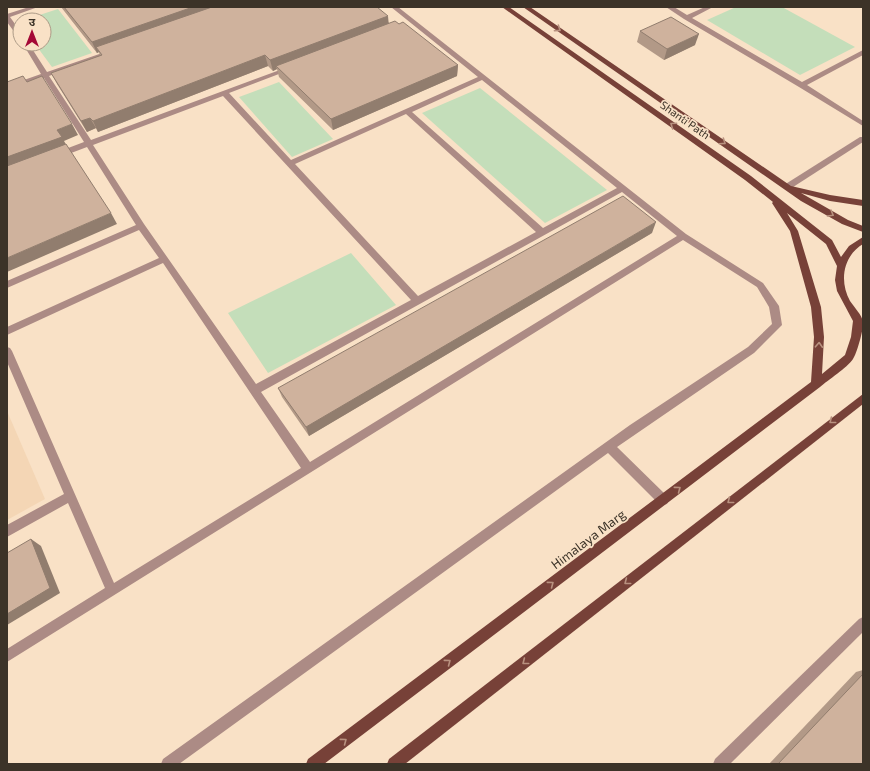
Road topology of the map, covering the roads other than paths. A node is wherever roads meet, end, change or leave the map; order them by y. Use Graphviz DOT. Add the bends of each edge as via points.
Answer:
graph roads {
  1 [pos="36,7"];
  2 [pos="394,7"];
  3 [pos="505,7"];
  4 [pos="526,7"];
  5 [pos="669,7"];
  6 [pos="710,7"];
  7 [pos="7,16"];
  8 [pos="686,18"];
  9 [pos="120,49"];
  10 [pos="31,52"];
  11 [pos="863,52"];
  12 [pos="300,64"];
  13 [pos="46,74"];
  14 [pos="483,77"];
  15 [pos="802,85"];
  16 [pos="7,88"];
  17 [pos="225,92"];
  18 [pos="407,111"];
  19 [pos="863,124"];
  20 [pos="863,138"];
  21 [pos="88,144"];
  22 [pos="51,158"];
  23 [pos="291,163"];
  24 [pos="787,187"];
  25 [pos="623,188"];
  26 [pos="772,197"];
  27 [pos="863,203"];
  28 [pos="141,226"];
  29 [pos="863,229"];
  30 [pos="542,232"];
  31 [pos="683,236"];
  32 [pos="863,240"];
  33 [pos="166,258"];
  34 [pos="840,264"];
  35 [pos="7,285"];
  36 [pos="417,301"];
  37 [pos="860,324"];
  38 [pos="7,331"];
  39 [pos="7,351"];
  40 [pos="816,384"];
  41 [pos="255,390"];
  42 [pos="863,398"];
  43 [pos="610,446"];
  44 [pos="308,469"];
  45 [pos="70,496"];
  46 [pos="663,500"];
  47 [pos="7,531"];
  48 [pos="112,591"];
  49 [pos="863,623"];
  50 [pos="7,656"];
  51 [pos="168,764"];
  52 [pos="313,764"];
  53 [pos="394,764"];
  54 [pos="720,764"];
  1 -- 7 [label="street"];
  2 -- 14 [label="street" via="408,24"];
  26 -- 3 [label="main road, Shanti Path, one-way"];
  4 -- 24 [label="main road, Shanti Path, one-way"];
  5 -- 8 [label="street"];
  6 -- 8 [label="street"];
  8 -- 15 [label="street"];
  9 -- 13 [label="street"];
  10 -- 13 [label="street"];
  11 -- 15 [label="street"];
  12 -- 17 [label="street"];
  13 -- 16 [label="street"];
  13 -- 21 [label="street"];
  14 -- 18 [label="street"];
  14 -- 25 [label="street"];
  15 -- 19 [label="street"];
  17 -- 21 [label="street"];
  17 -- 23 [label="street"];
  18 -- 23 [label="street"];
  18 -- 30 [label="street"];
  20 -- 24 [label="street"];
  21 -- 22 [label="street"];
  21 -- 28 [label="street"];
  23 -- 36 [label="street"];
  24 -- 27 [label="main road"];
  24 -- 29 [label="main road, Shanti Path, one-way" via="844,222"];
  25 -- 30 [label="street"];
  25 -- 31 [label="street"];
  26 -- 34 [label="main road, Shanti Path" via="830,242"];
  40 -- 26 [label="main road, one-way" via="819,337 816,307 794,231"];
  28 -- 33 [label="street"];
  28 -- 35 [label="street"];
  30 -- 36 [label="street"];
  31 -- 43 [label="street" via="760,285 774,306 777,326 751,350"];
  31 -- 44 [label="street"];
  32 -- 34 [label="main road" via="853,247"];
  33 -- 38 [label="street"];
  33 -- 41 [label="street"];
  34 -- 37 [label="main road" via="840,287"];
  36 -- 41 [label="street"];
  37 -- 40 [label="main road, Himalaya Marg" via="849,356"];
  39 -- 45 [label="street"];
  46 -- 40 [label="main road, Himalaya Marg, one-way"];
  41 -- 44 [label="street"];
  42 -- 53 [label="main road, one-way"];
  43 -- 46 [label="street"];
  43 -- 51 [label="street"];
  44 -- 48 [label="street"];
  45 -- 47 [label="street"];
  45 -- 48 [label="street"];
  52 -- 46 [label="main road, Himalaya Marg, one-way"];
  48 -- 50 [label="street"];
  49 -- 54 [label="street"];
}
